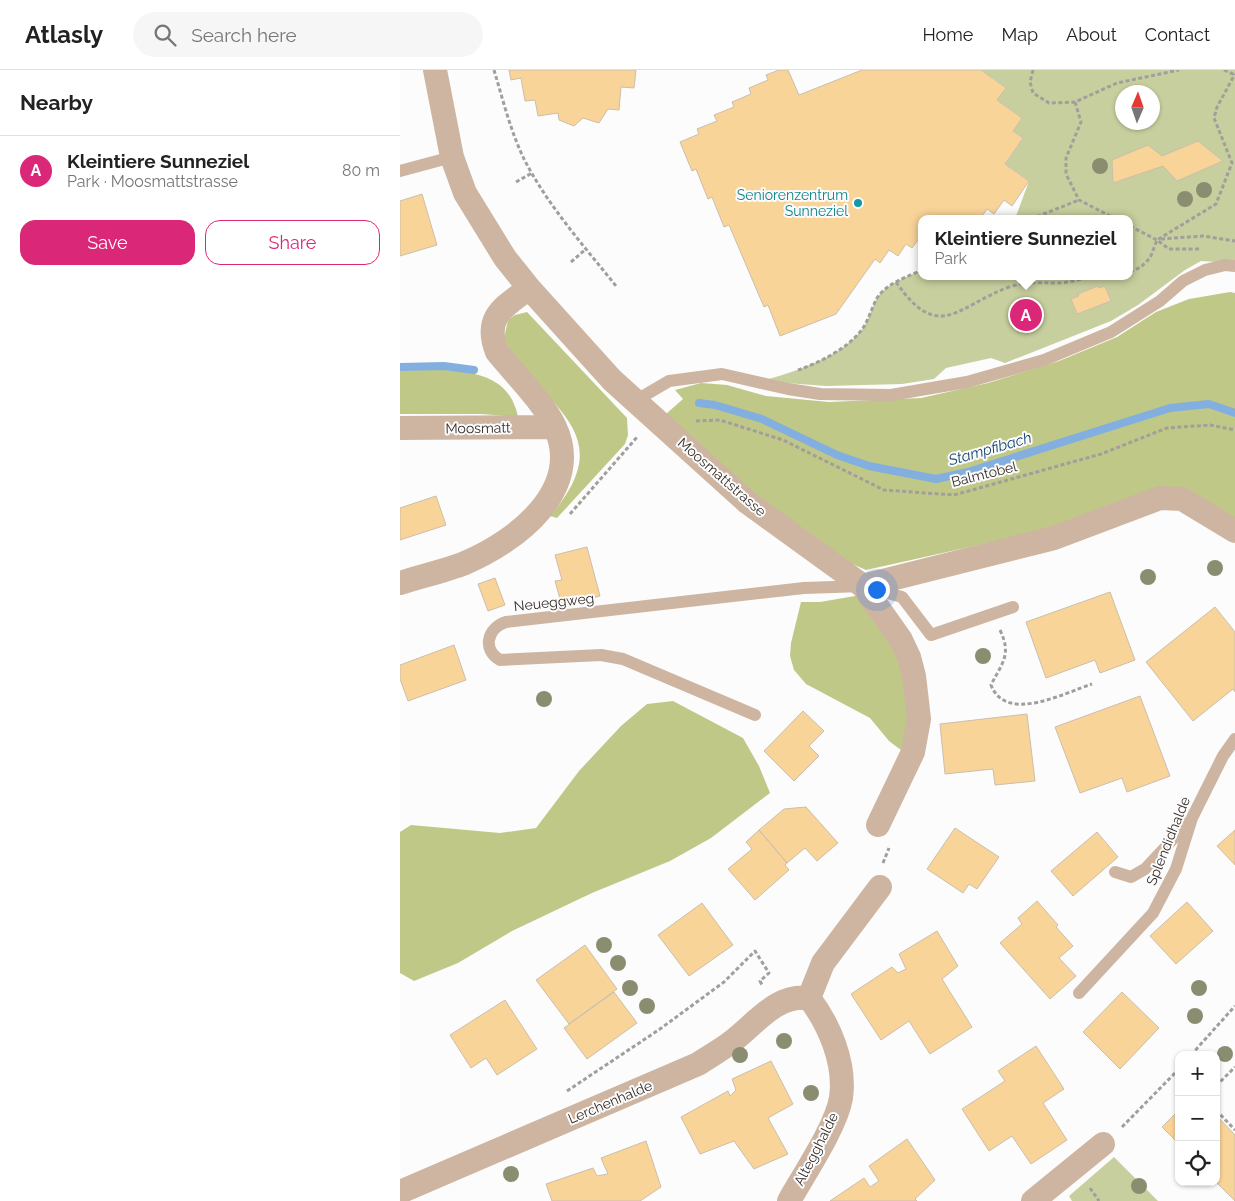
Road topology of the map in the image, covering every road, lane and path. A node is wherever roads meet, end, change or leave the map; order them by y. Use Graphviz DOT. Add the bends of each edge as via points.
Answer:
graph roads {
  1 [pos="434,70"];
  2 [pos="494,70"];
  3 [pos="1033,70"];
  4 [pos="1179,70"];
  5 [pos="1224,70"];
  6 [pos="1075,102"];
  7 [pos="452,157"];
  8 [pos="400,171"];
  9 [pos="532,173"];
  10 [pos="516,182"];
  11 [pos="1079,200"];
  12 [pos="1041,215"];
  13 [pos="1108,215"];
  14 [pos="1133,228"];
  15 [pos="1158,240"];
  16 [pos="1235,241"];
  17 [pos="586,249"];
  18 [pos="1200,249"];
  19 [pos="571,262"];
  20 [pos="1235,266"];
  21 [pos="1133,271"];
  22 [pos="918,272"];
  23 [pos="1075,280"];
  24 [pos="896,282"];
  25 [pos="616,286"];
  26 [pos="529,288"];
  27 [pos="763,384"];
  28 [pos="635,401"];
  29 [pos="655,417"];
  30 [pos="555,427"];
  31 [pos="400,428"];
  32 [pos="1235,430"];
  33 [pos="1235,531"];
  34 [pos="400,583"];
  35 [pos="863,586"];
  36 [pos="1013,607"];
  37 [pos="992,614"];
  38 [pos="1092,684"];
  39 [pos="755,715"];
  40 [pos="1235,738"];
  41 [pos="1192,818"];
  42 [pos="878,825"];
  43 [pos="1115,872"];
  44 [pos="880,878"];
  45 [pos="763,989"];
  46 [pos="1079,993"];
  47 [pos="809,998"];
  48 [pos="1235,1006"];
  49 [pos="1195,1051"];
  50 [pos="1235,1067"];
  51 [pos="1175,1074"];
  52 [pos="1220,1082"];
  53 [pos="566,1091"];
  54 [pos="1220,1114"];
  55 [pos="1124,1125"];
  56 [pos="1235,1130"];
  57 [pos="1103,1144"];
  58 [pos="1089,1186"];
  59 [pos="400,1192"];
  60 [pos="790,1201"];
  61 [pos="1033,1201"];
  62 [pos="1098,1201"];
  1 -- 7 [label="street, Moosmattstrasse"];
  2 -- 9 [label="path" via="510,125"];
  3 -- 6 [label="path" via="1030,82 1033,93 1049,103"];
  4 -- 6 [label="path" via="1117,83"];
  5 -- 15 [label="path" via="1235,74 1214,118 1232,163 1216,204"];
  6 -- 11 [label="path" via="1081,122 1066,158 1066,174"];
  7 -- 8 [label="lane"];
  7 -- 26 [label="street, Moosmattstrasse" via="465,193 478,216 504,258"];
  9 -- 10 [label="path"];
  9 -- 17 [label="path" via="547,200"];
  11 -- 12 [label="path"];
  11 -- 13 [label="path"];
  14 -- 15 [label="path"];
  15 -- 16 [label="path" via="1202,236"];
  15 -- 18 [label="path" via="1169,249"];
  15 -- 21 [label="path" via="1150,258"];
  17 -- 19 [label="path"];
  17 -- 25 [label="path"];
  20 -- 27 [label="lane" via="1205,270 1183,281 1160,301 1111,332 1044,360 967,382 891,395 820,394"];
  22 -- 24 [label="path"];
  23 -- 24 [label="path" via="1059,283 1038,281 1009,287 943,317 910,303"];
  24 -- 27 [label="path" via="878,296 861,331 851,341 812,365"];
  26 -- 28 [label="street, Moosmattstrasse"];
  26 -- 30 [label="street" via="494,320 493,342 497,352"];
  27 -- 28 [label="lane" via="722,374 669,381"];
  28 -- 29 [label="street, Moosmattstrasse"];
  29 -- 32 [label="path, Balmtobel" via="689,422 720,420 783,440 884,490 954,495 1101,454 1167,428 1210,425"];
  29 -- 35 [label="street, Moosmattstrasse" via="747,502"];
  30 -- 31 [label="street, Moosmatt"];
  30 -- 34 [label="street" via="562,455 561,477 544,507 496,546 466,562"];
  33 -- 35 [label="street" via="1182,499 1160,498 1054,538"];
  35 -- 37 [label="lane" via="902,597 931,635"];
  35 -- 39 [label="lane, Neueggweg" via="804,588 506,622 492,630 489,649 492,656 500,660 601,655 623,659"];
  35 -- 42 [label="street, Moosmattstrasse" via="901,640 909,657 919,709 913,752"];
  36 -- 37 [label="lane"];
  37 -- 38 [label="path" via="1007,644 1006,657 991,684 995,694 1008,703 1032,704"];
  40 -- 41 [label="lane, Splendidhalde"];
  41 -- 43 [label="lane" via="1145,869 1131,877"];
  41 -- 46 [label="lane, Splendidhalde" via="1176,869 1153,914"];
  42 -- 44 [label="path" via="889,849"];
  44 -- 47 [label="street" via="823,963"];
  45 -- 53 [label="path" via="760,981 769,973 755,951 716,988"];
  47 -- 59 [label="street, Lerchenhalde" via="795,996 776,1004 732,1042 698,1064"];
  47 -- 60 [label="street, Altegghalde" via="824,1018 841,1068 841,1098 826,1135"];
  48 -- 49 [label="path"];
  50 -- 52 [label="path"];
  51 -- 55 [label="path"];
  54 -- 56 [label="path"];
  57 -- 61 [label="street"];
  58 -- 62 [label="path"];
}
